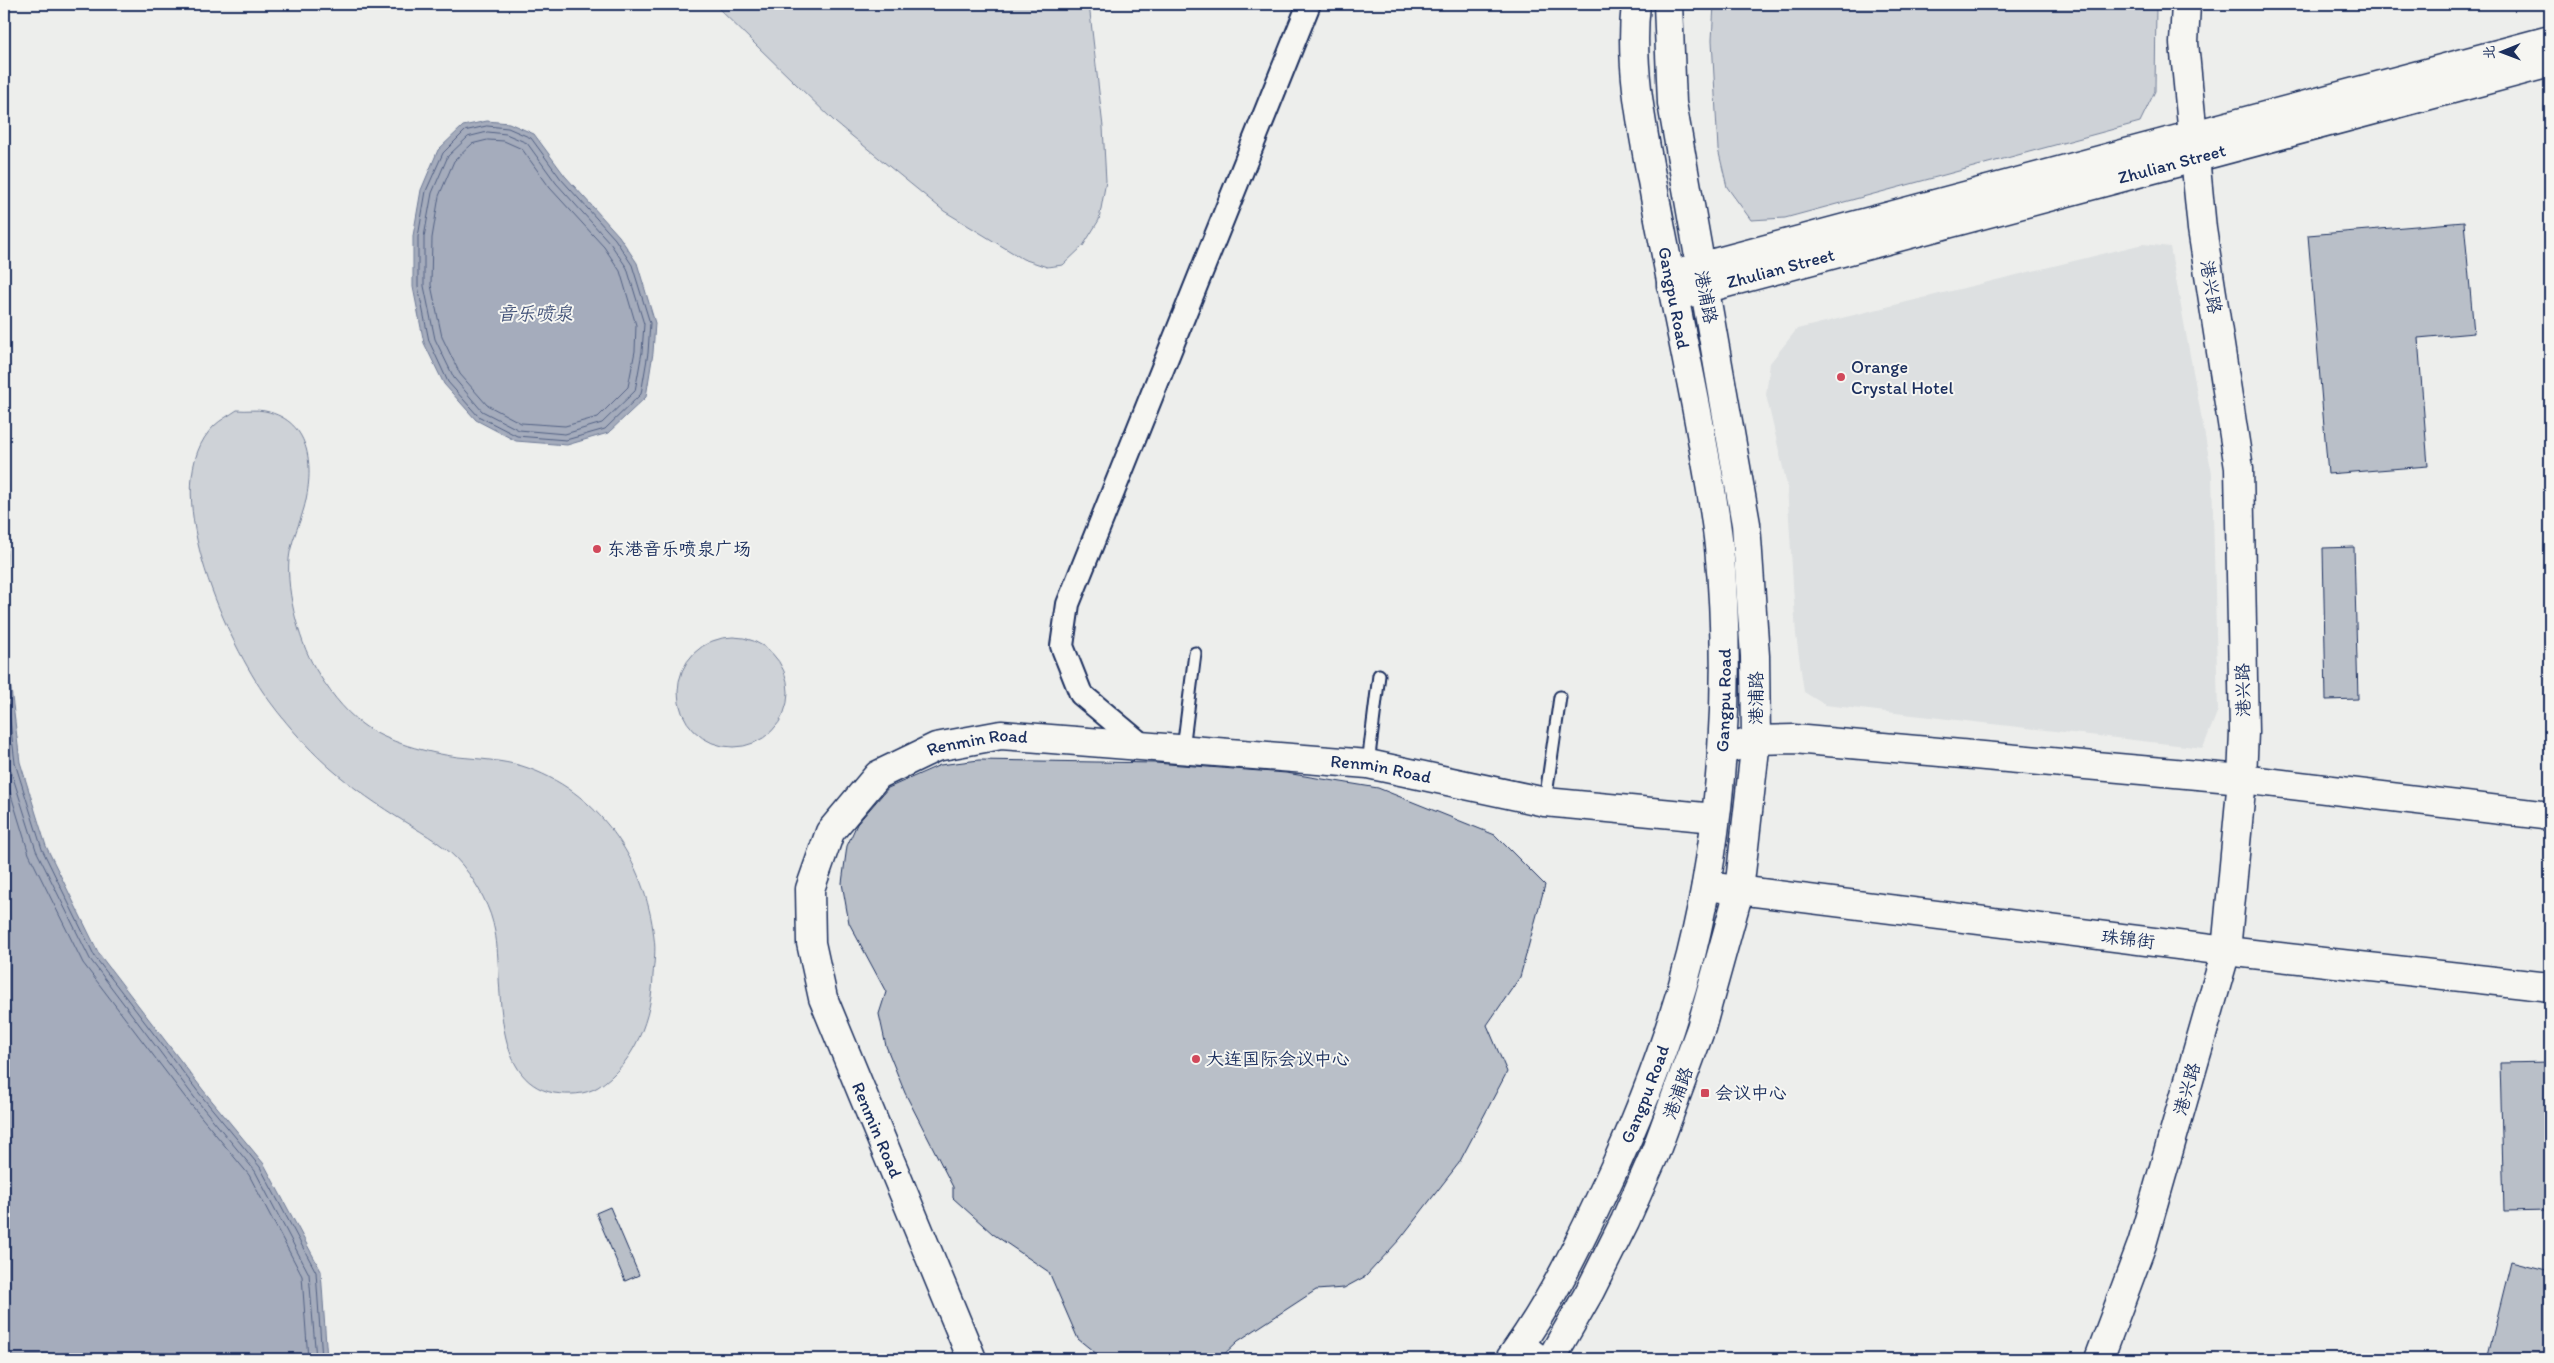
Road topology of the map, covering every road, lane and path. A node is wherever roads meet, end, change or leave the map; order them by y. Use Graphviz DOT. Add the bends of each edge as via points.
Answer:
graph roads {
  1 [pos="1309,4"];
  2 [pos="1636,4"];
  3 [pos="1668,4"];
  4 [pos="2186,4"];
  5 [pos="2550,40"];
  6 [pos="2550,63"];
  7 [pos="2194,146"];
  8 [pos="1702,278"];
  9 [pos="1671,285"];
  10 [pos="1196,653"];
  11 [pos="1378,675"];
  12 [pos="1560,697"];
  13 [pos="1756,740"];
  14 [pos="1142,746"];
  15 [pos="1183,749"];
  16 [pos="1722,751"];
  17 [pos="1368,764"];
  18 [pos="2242,779"];
  19 [pos="1545,802"];
  20 [pos="2550,816"];
  21 [pos="1714,818"];
  22 [pos="1706,886"];
  23 [pos="1739,891"];
  24 [pos="2226,951"];
  25 [pos="2550,987"];
  26 [pos="1523,1355"];
  27 [pos="972,1359"];
  28 [pos="1550,1359"];
  29 [pos="2099,1359"];
  1 -- 14 [label="street" via="1068,604 1062,646 1081,694"];
  2 -- 9 [label="main road, Gangpu Road" via="1637,80"];
  3 -- 8 [label="main road, 港浦路" via="1672,103"];
  4 -- 7 [label="main road, 港兴路" via="2184,43"];
  5 -- 7 [label="main road, Zhulian Street"];
  6 -- 7 [label="main road, Zhulian Street"];
  7 -- 8 [label="main road, Zhulian Street"];
  7 -- 18 [label="main road, 港兴路" via="2202,229 2238,468 2244,732"];
  8 -- 9 [label="main road, Zhulian Street" via="1681,295"];
  8 -- 13 [label="main road, 港浦路" via="1746,524 1756,656"];
  9 -- 16 [label="main road, Gangpu Road" via="1699,422 1719,546 1724,635"];
  10 -- 15 [label="lane"];
  11 -- 17 [label="lane"];
  12 -- 19 [label="lane"];
  13 -- 16 [label="main road"];
  13 -- 18 [label="main road" via="1794,739"];
  13 -- 23 [label="main road, 港浦路"];
  14 -- 15 [label="main road, Renmin Road"];
  14 -- 27 [label="main road, Renmin Road" via="1001,735 936,747 878,775 830,832 810,889 811,943 822,998"];
  15 -- 17 [label="main road, Renmin Road"];
  16 -- 21 [label="main road, Gangpu Road"];
  17 -- 19 [label="main road, Renmin Road"];
  18 -- 20 [label="main road"];
  18 -- 24 [label="main road, 港兴路"];
  19 -- 21 [label="main road, Renmin Road"];
  21 -- 22 [label="main road, Gangpu Road"];
  22 -- 23 [label="main road, 珠锦街"];
  22 -- 26 [label="main road, Gangpu Road" via="1691,956 1665,1041 1627,1142"];
  23 -- 24 [label="main road, 珠锦街"];
  23 -- 28 [label="main road, 港浦路" via="1701,1028 1655,1153 1595,1282"];
  24 -- 25 [label="main road, 珠锦街"];
  24 -- 29 [label="main road, 港兴路" via="2142,1244"];
}
